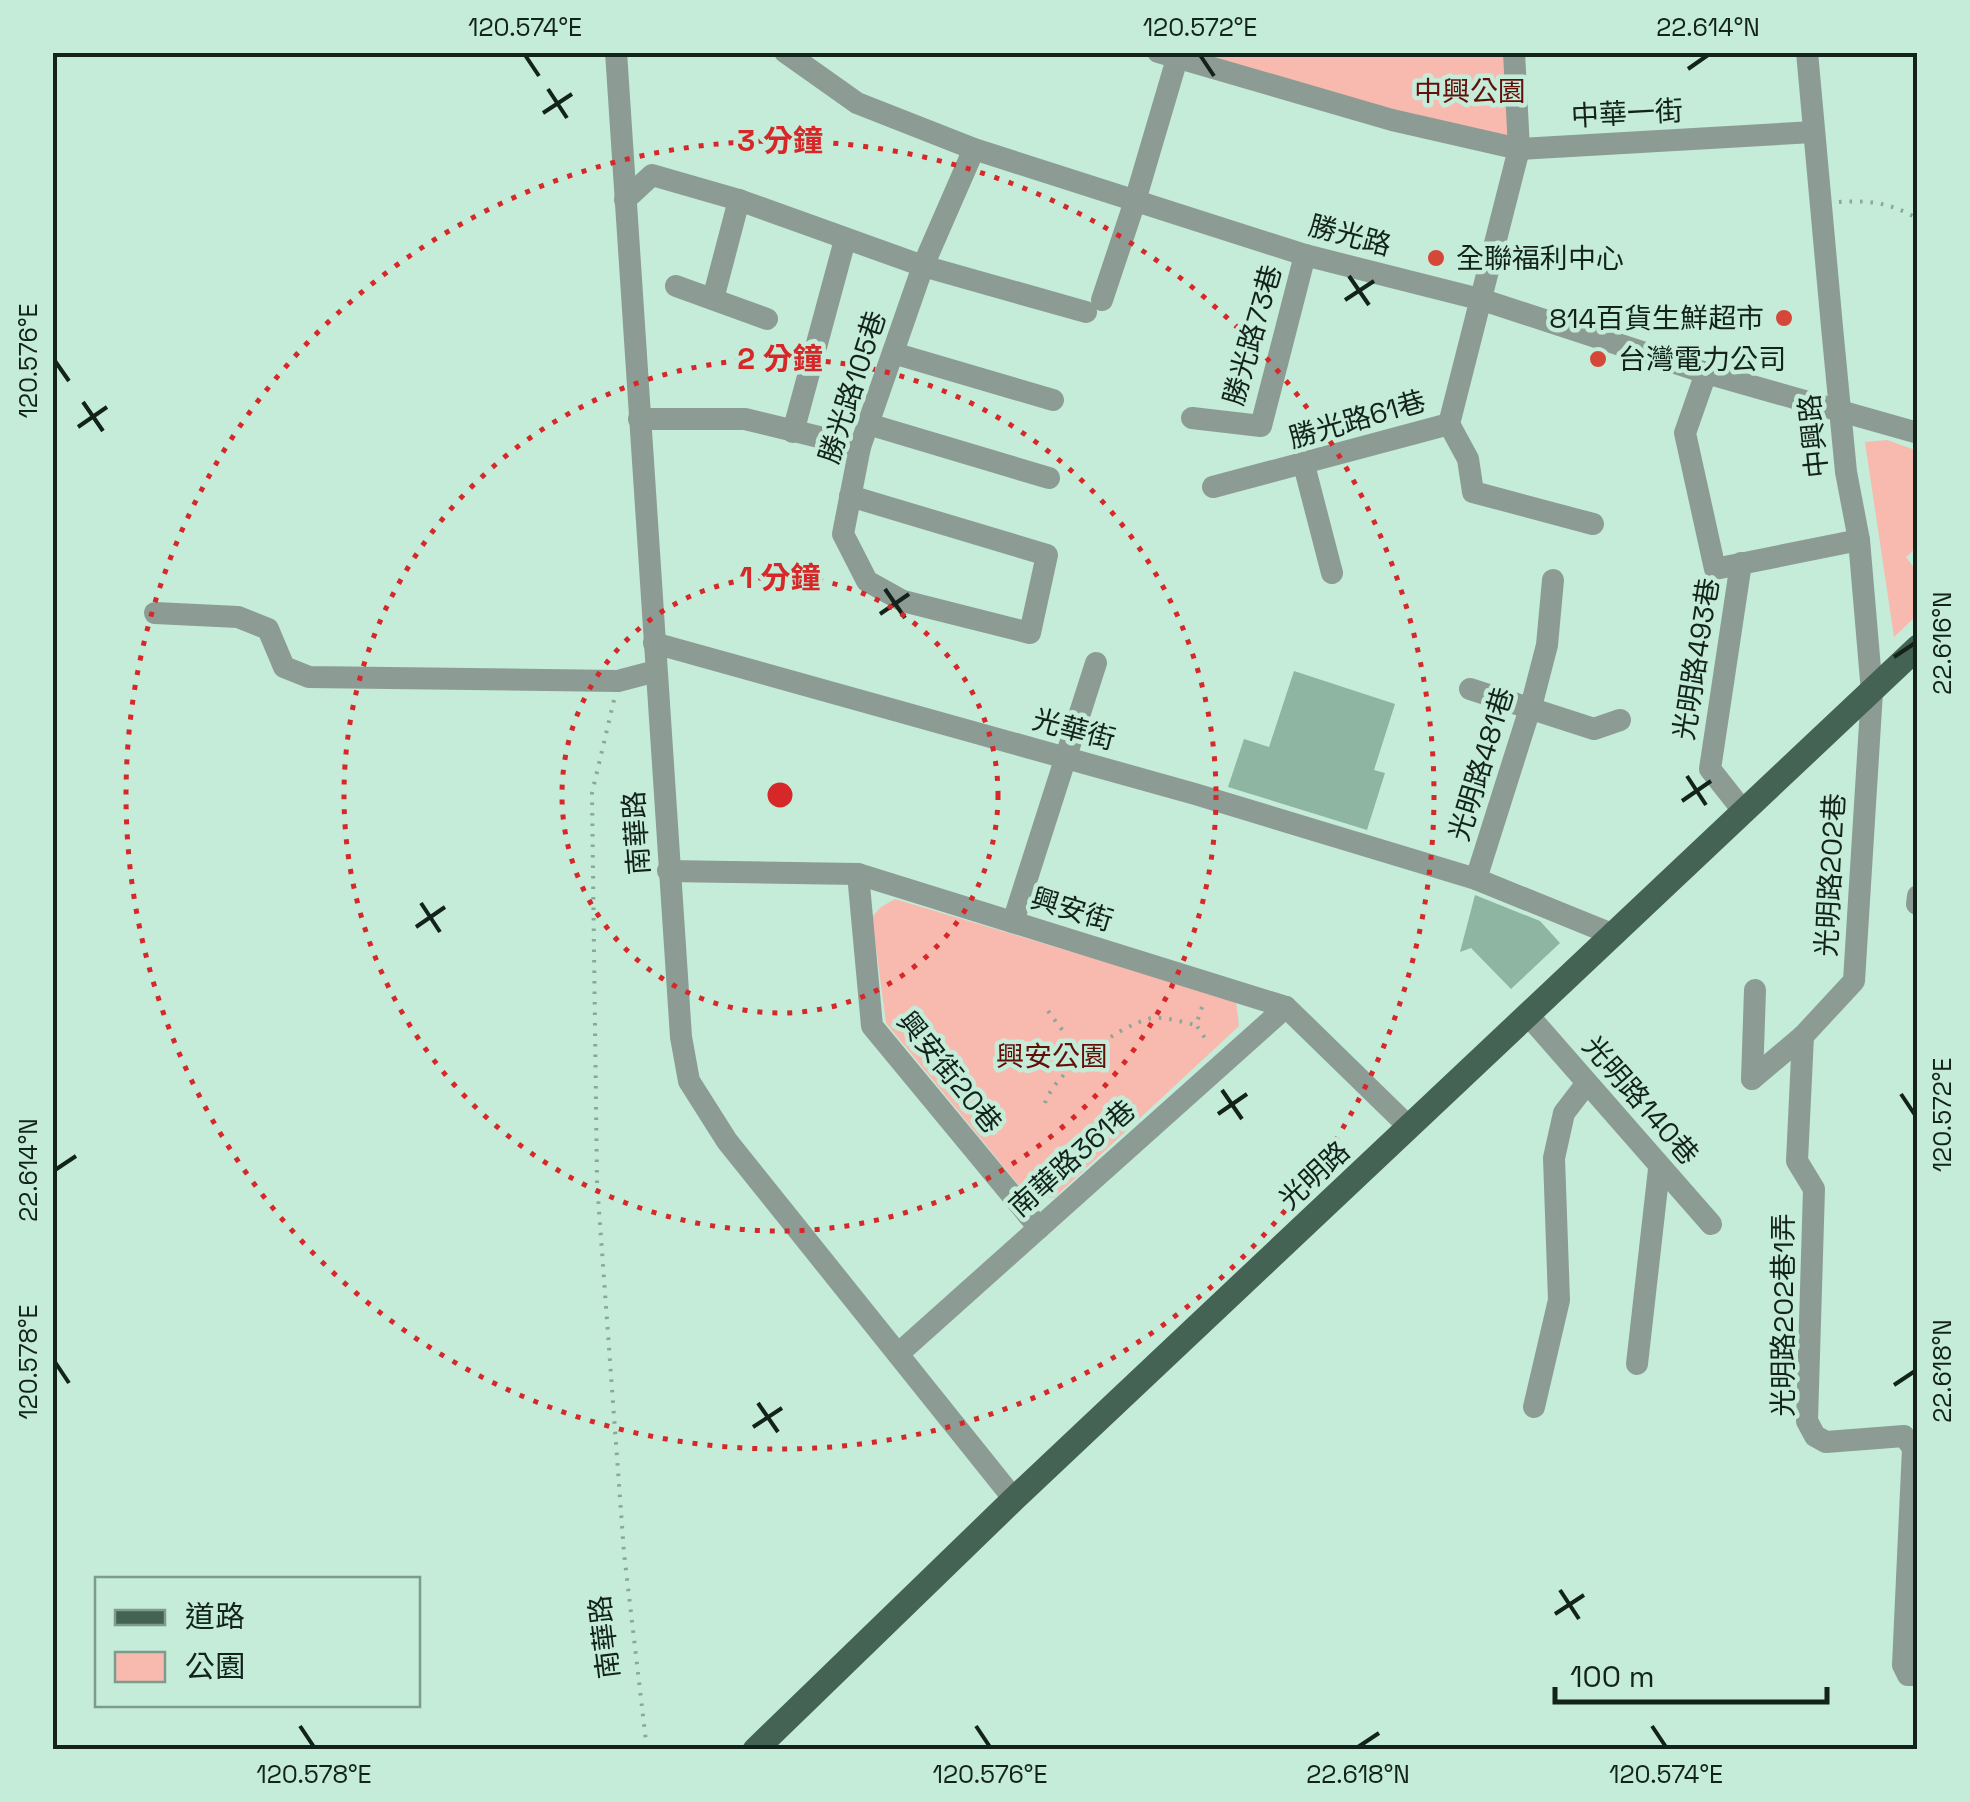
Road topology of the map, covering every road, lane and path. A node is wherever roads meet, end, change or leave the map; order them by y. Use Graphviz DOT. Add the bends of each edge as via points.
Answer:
graph roads {
  1 [pos="616,52"];
  2 [pos="786,52"];
  3 [pos="1514,52"];
  4 [pos="1808,52"];
  5 [pos="1172,54"];
  6 [pos="1813,132"];
  7 [pos="974,148"];
  8 [pos="1518,149"];
  9 [pos="625,200"];
  10 [pos="739,200"];
  11 [pos="1135,202"];
  12 [pos="1820,204"];
  13 [pos="1918,220"];
  14 [pos="845,240"];
  15 [pos="1305,255"];
  16 [pos="923,266"];
  17 [pos="676,286"];
  18 [pos="712,299"];
  19 [pos="1483,300"];
  20 [pos="767,319"];
  21 [pos="893,352"];
  22 [pos="1706,373"];
  23 [pos="1053,400"];
  24 [pos="1840,409"];
  25 [pos="1192,418"];
  26 [pos="639,420"];
  27 [pos="868,424"];
  28 [pos="1449,424"];
  29 [pos="794,432"];
  30 [pos="1918,433"];
  31 [pos="860,447"];
  32 [pos="1304,465"];
  33 [pos="1049,478"];
  34 [pos="1213,487"];
  35 [pos="850,496"];
  36 [pos="1593,524"];
  37 [pos="1859,540"];
  38 [pos="1742,563"];
  39 [pos="1332,573"];
  40 [pos="1554,580"];
  41 [pos="155,613"];
  42 [pos="654,643"];
  43 [pos="1918,647"];
  44 [pos="1096,663"];
  45 [pos="656,671"];
  46 [pos="618,681"];
  47 [pos="1470,689"];
  48 [pos="1872,692"];
  49 [pos="1530,708"];
  50 [pos="1620,720"];
  51 [pos="1065,758"];
  52 [pos="1744,812"];
  53 [pos="668,872"];
  54 [pos="858,874"];
  55 [pos="1476,879"];
  56 [pos="1918,896"];
  57 [pos="1916,904"];
  58 [pos="1012,922"];
  59 [pos="1614,935"];
  60 [pos="1756,990"];
  61 [pos="1202,1006"];
  62 [pos="1286,1007"];
  63 [pos="1048,1011"];
  64 [pos="1528,1015"];
  65 [pos="1196,1025"];
  66 [pos="1066,1035"];
  67 [pos="1803,1036"];
  68 [pos="1208,1044"];
  69 [pos="1587,1083"];
  70 [pos="1045,1104"];
  71 [pos="1409,1127"];
  72 [pos="1659,1169"];
  73 [pos="1710,1224"];
  74 [pos="1039,1228"];
  75 [pos="898,1354"];
  76 [pos="1637,1364"];
  77 [pos="1534,1407"];
  78 [pos="1014,1499"];
  79 [pos="1918,1674"];
  80 [pos="647,1750"];
  81 [pos="755,1750"];
  1 -- 9 [label="street, 南華路"];
  2 -- 7 [label="street, 勝光路" via="858,103"];
  3 -- 8 [label="street, 勝光路61巷"];
  4 -- 6 [label="street, 中興路"];
  5 -- 8 [label="street, 中華一街" via="1392,120"];
  5 -- 11 [label="street"];
  6 -- 8 [label="street, 中華一街"];
  6 -- 12 [label="street, 中興路"];
  7 -- 11 [label="street, 勝光路"];
  7 -- 16 [label="street, 勝光路105巷"];
  8 -- 19 [label="street, 勝光路61巷"];
  9 -- 10 [label="street" via="652,175"];
  9 -- 26 [label="street, 南華路"];
  10 -- 14 [label="street"];
  10 -- 18 [label="street"];
  11 -- 15 [label="street, 勝光路"];
  11 -- 16 [label="street" via="1094,306"];
  12 -- 13 [label="path" via="1868,200 1894,205"];
  12 -- 24 [label="street, 中興路"];
  14 -- 16 [label="street"];
  14 -- 29 [label="street"];
  15 -- 19 [label="street, 勝光路"];
  15 -- 25 [label="street, 勝光路73巷" via="1261,426"];
  16 -- 21 [label="street, 勝光路105巷"];
  17 -- 18 [label="street"];
  18 -- 20 [label="street"];
  19 -- 22 [label="street, 勝光路"];
  19 -- 28 [label="street, 勝光路61巷"];
  21 -- 23 [label="street"];
  21 -- 27 [label="street, 勝光路105巷"];
  22 -- 24 [label="street, 勝光路"];
  22 -- 38 [label="street" via="1685,432 1691,465 1715,569"];
  24 -- 30 [label="street, 勝光路"];
  24 -- 37 [label="street, 中興路"];
  26 -- 29 [label="street" via="745,419"];
  26 -- 42 [label="street, 南華路"];
  27 -- 31 [label="street, 勝光路105巷"];
  27 -- 33 [label="street"];
  28 -- 32 [label="street, 勝光路61巷"];
  28 -- 36 [label="street" via="1468,459 1472,492"];
  29 -- 31 [label="street"];
  31 -- 35 [label="street, 勝光路105巷"];
  32 -- 34 [label="street, 勝光路61巷"];
  32 -- 39 [label="street"];
  35 -- 35 [label="street, 勝光路105巷" via="1047,555 1030,633 903,600 868,582 843,534"];
  37 -- 38 [label="street"];
  37 -- 48 [label="street, 中興路"];
  38 -- 52 [label="street, 光明路493巷" via="1710,769"];
  40 -- 49 [label="street, 光明路481巷"];
  41 -- 46 [label="street" via="238,617 268,630 284,667 309,677"];
  42 -- 45 [label="street, 南華路"];
  42 -- 51 [label="street, 光華街"];
  43 -- 48 [label="main road, 光明路"];
  44 -- 51 [label="street"];
  45 -- 46 [label="street"];
  45 -- 53 [label="street, 南華路"];
  46 -- 80 [label="path, 南華路" via="592,794 598,1183 624,1552"];
  47 -- 49 [label="street"];
  48 -- 52 [label="main road, 光明路"];
  48 -- 67 [label="street, 光明路202巷" via="1854,981"];
  49 -- 50 [label="street" via="1594,729"];
  49 -- 55 [label="street, 光明路481巷"];
  51 -- 55 [label="street, 光華街"];
  51 -- 58 [label="street"];
  52 -- 59 [label="main road, 光明路"];
  53 -- 54 [label="street, 興安街"];
  53 -- 75 [label="street, 南華路" via="690,1081 727,1141"];
  54 -- 58 [label="street, 興安街"];
  54 -- 74 [label="street, 興安街20巷" via="872,1026"];
  55 -- 59 [label="street, 光明路481巷"];
  56 -- 57 [label="street"];
  58 -- 62 [label="street, 興安街"];
  59 -- 64 [label="main road, 光明路"];
  60 -- 67 [label="street, 光明路202巷" via="1752,1079"];
  61 -- 65 [label="path"];
  62 -- 71 [label="street, 興安街"];
  62 -- 74 [label="street, 南華路361巷"];
  63 -- 66 [label="path"];
  64 -- 69 [label="street, 光明路140巷"];
  64 -- 71 [label="main road, 光明路"];
  65 -- 68 [label="path"];
  65 -- 70 [label="path" via="1152,1017 1127,1028 1073,1063"];
  67 -- 79 [label="street, 光明路202巷1弄" via="1797,1161 1814,1189 1806,1421 1826,1442 1904,1436 1913,1448 1903,1666 1908,1675"];
  69 -- 72 [label="street, 光明路140巷"];
  69 -- 77 [label="street" via="1564,1113 1554,1158 1559,1300"];
  71 -- 78 [label="main road, 光明路"];
  72 -- 73 [label="street, 光明路140巷"];
  72 -- 76 [label="street"];
  74 -- 75 [label="street, 南華路361巷"];
  75 -- 78 [label="street, 南華路"];
  78 -- 81 [label="main road, 光明路"];
}
